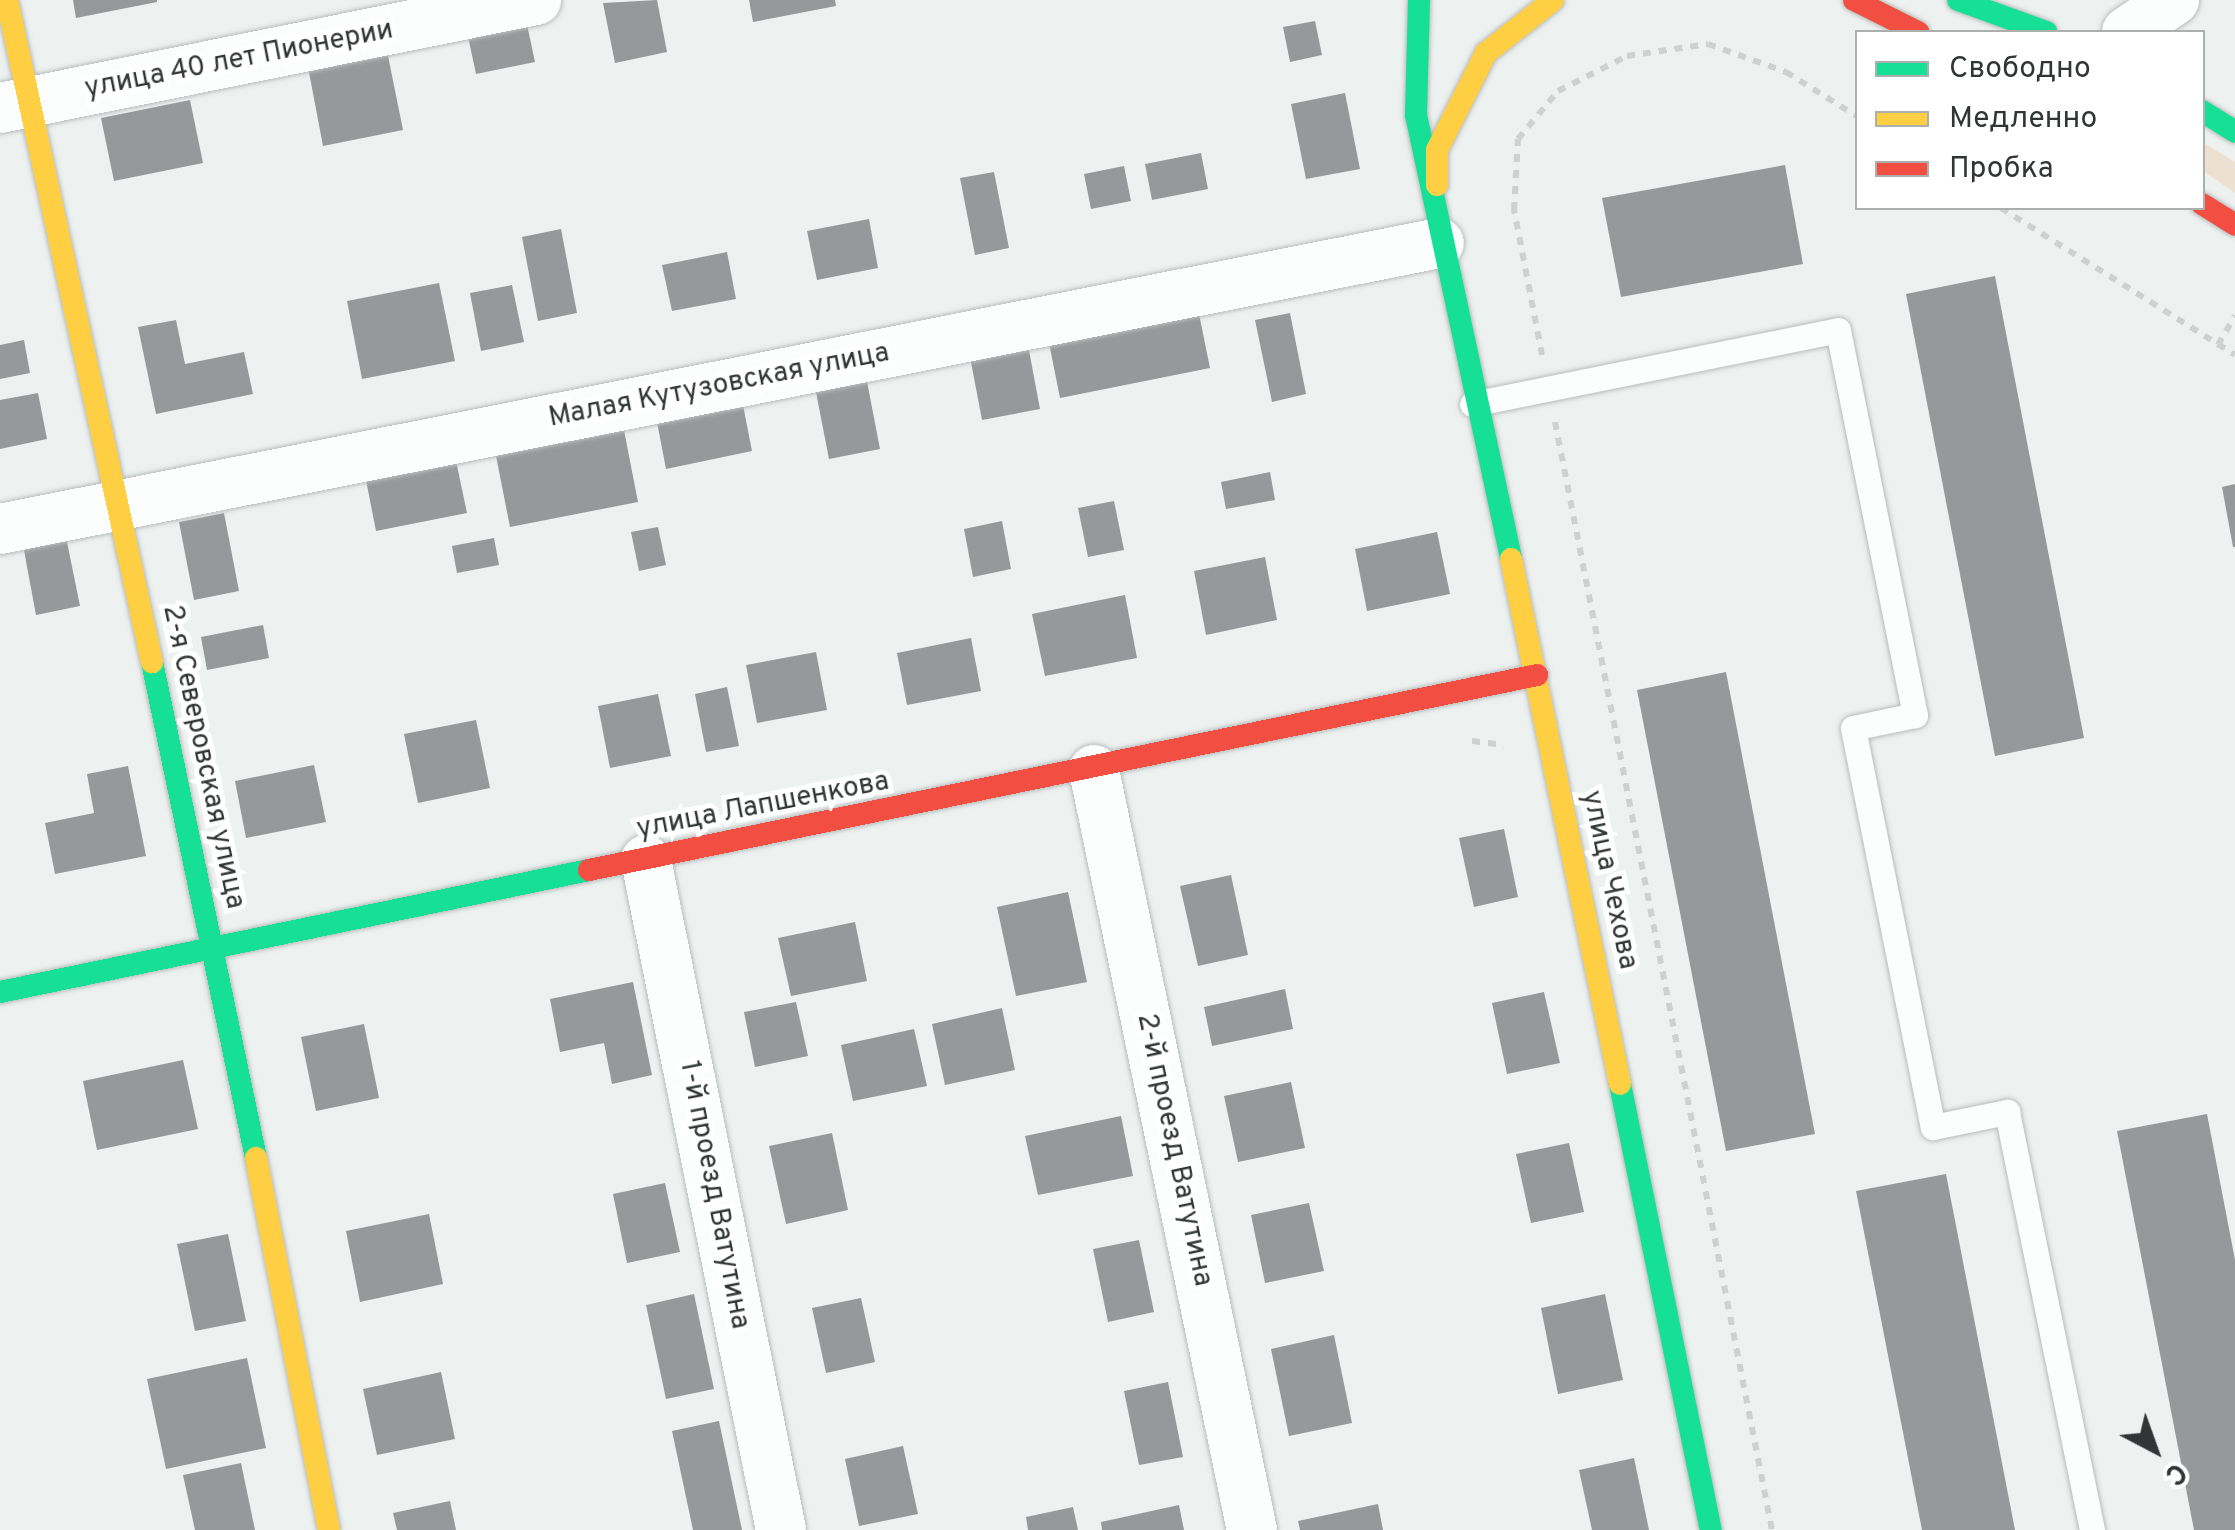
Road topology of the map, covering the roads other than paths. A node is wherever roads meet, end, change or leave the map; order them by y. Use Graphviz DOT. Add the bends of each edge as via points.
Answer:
graph roads {
  1 [pos="6,0"];
  2 [pos="536,0"];
  3 [pos="1419,0"];
  4 [pos="1553,0"];
  5 [pos="1854,0"];
  6 [pos="1958,0"];
  7 [pos="2174,0"];
  8 [pos="2182,0"];
  9 [pos="1914,30"];
  10 [pos="2040,30"];
  11 [pos="2130,30"];
  12 [pos="2178,30"];
  13 [pos="14,106"];
  14 [pos="2205,113"];
  15 [pos="2235,132"];
  16 [pos="2205,206"];
  17 [pos="2235,225"];
  18 [pos="1438,243"];
  19 [pos="1472,404"];
  20 [pos="118,505"];
  21 [pos="0,529"];
  22 [pos="1537,675"];
  23 [pos="1094,770"];
  24 [pos="646,860"];
  25 [pos="214,949"];
  26 [pos="0,992"];
  27 [pos="329,1530"];
  28 [pos="781,1530"];
  29 [pos="1252,1530"];
  30 [pos="1711,1530"];
  31 [pos="2092,1530"];
  1 -- 13 [label="street, 2-я Северовская улица"];
  2 -- 13 [label="street, улица 40 лет Пионерии"];
  3 -- 18 [label="street, улица Чехова" via="1416,115"];
  4 -- 18 [label="street, улица Чехова" via="1486,53 1437,150"];
  5 -- 9 [label="street"];
  6 -- 10 [label="street"];
  7 -- 11 [label="street"];
  8 -- 12 [label="street"];
  13 -- 20 [label="street, 2-я Северовская улица"];
  14 -- 15 [label="street"];
  16 -- 17 [label="street"];
  18 -- 19 [label="street, улица Чехова"];
  18 -- 20 [label="street, Малая Кутузовская улица"];
  19 -- 22 [label="street, улица Чехова"];
  19 -- 31 [label="lane" via="1838,330 1916,715 1852,728 1933,1127 2007,1112"];
  20 -- 21 [label="street, Малая Кутузовская улица"];
  20 -- 25 [label="street, 2-я Северовская улица"];
  22 -- 23 [label="street, улица Лапшенкова"];
  22 -- 30 [label="street, улица Чехова"];
  23 -- 24 [label="street, улица Лапшенкова"];
  23 -- 29 [label="street, 2-й проезд Ватутина"];
  24 -- 25 [label="street, улица Лапшенкова"];
  24 -- 28 [label="street, 1-й проезд Ватутина"];
  25 -- 26 [label="street, улица Лапшенкова"];
  25 -- 27 [label="street, 2-я Северовская улица"];
}
